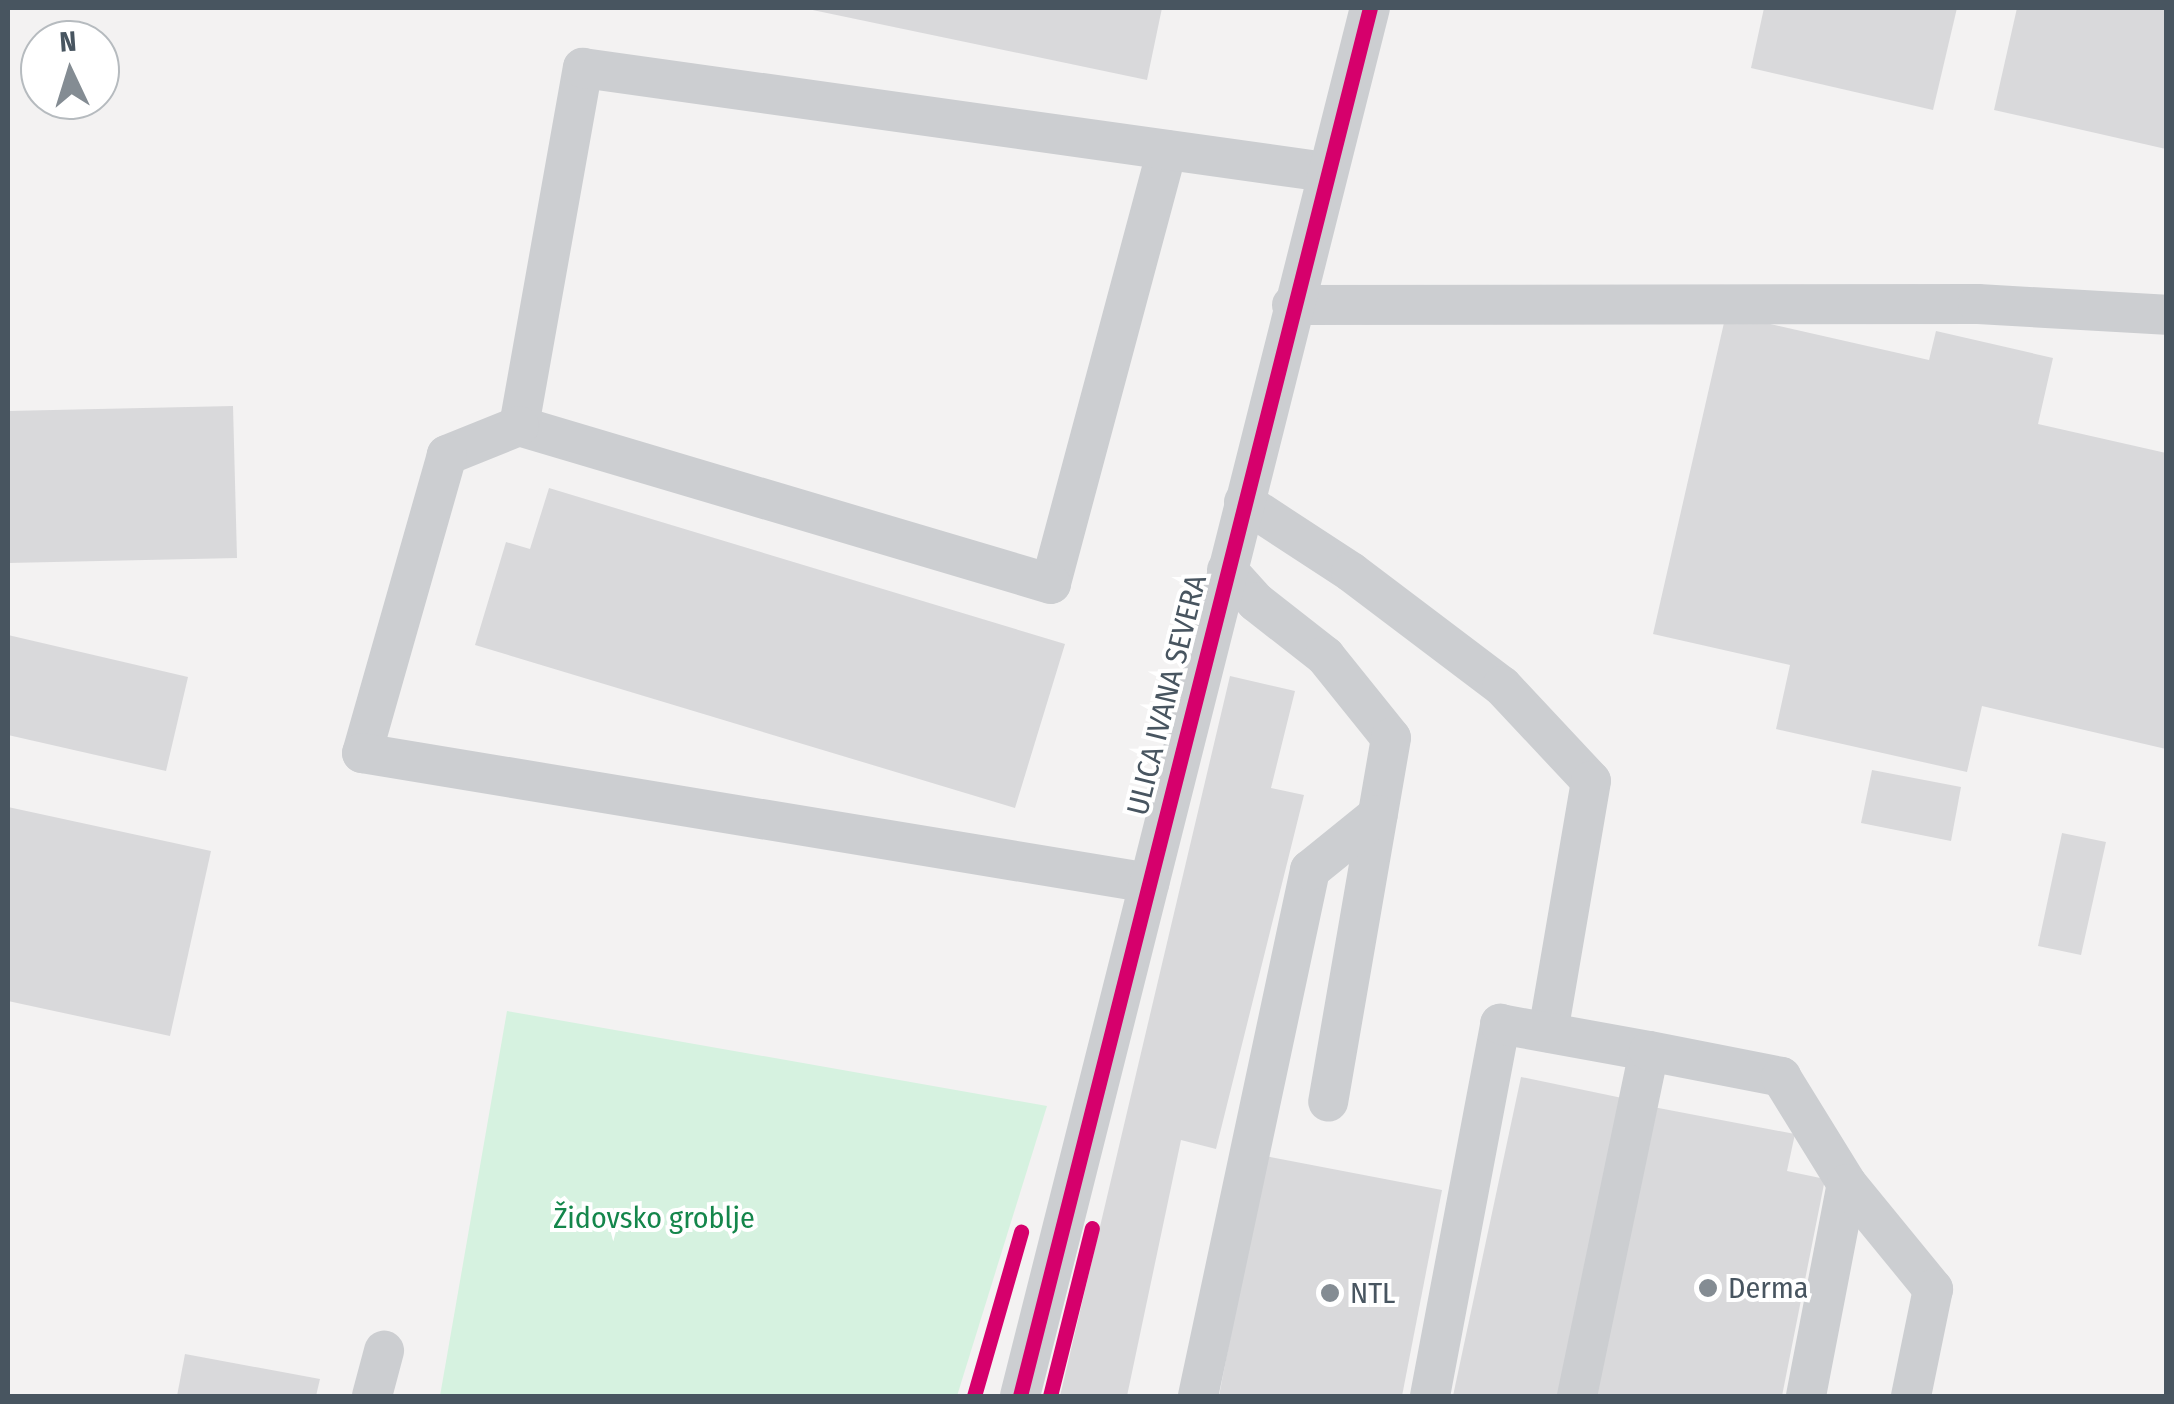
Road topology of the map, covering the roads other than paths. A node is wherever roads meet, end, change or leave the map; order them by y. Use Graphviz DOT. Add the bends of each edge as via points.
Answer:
graph roads {
  1 [pos="1370,8"];
  2 [pos="1167,150"];
  3 [pos="1326,172"];
  4 [pos="1292,305"];
  5 [pos="2166,315"];
  6 [pos="519,426"];
  7 [pos="1244,502"];
  8 [pos="1227,570"];
  9 [pos="1378,815"];
  10 [pos="1149,883"];
  11 [pos="1548,1032"];
  12 [pos="1649,1051"];
  13 [pos="1328,1102"];
  14 [pos="1847,1184"];
  15 [pos="384,1350"];
  16 [pos="372,1396"];
  17 [pos="1020,1396"];
  18 [pos="1198,1396"];
  19 [pos="1430,1396"];
  20 [pos="1577,1396"];
  21 [pos="1806,1396"];
  22 [pos="1911,1396"];
  1 -- 3 [label="street, ULICA IVANA SEVERA"];
  2 -- 3 [label="street"];
  2 -- 6 [label="street" via="583,68"];
  2 -- 6 [label="street" via="1051,584"];
  3 -- 4 [label="street, ULICA IVANA SEVERA"];
  4 -- 5 [label="street" via="1978,304"];
  4 -- 7 [label="street, ULICA IVANA SEVERA"];
  6 -- 10 [label="street" via="448,455 362,753"];
  7 -- 8 [label="street, ULICA IVANA SEVERA"];
  7 -- 11 [label="street" via="1351,572 1502,686 1591,781"];
  8 -- 9 [label="street" via="1325,656 1391,738"];
  8 -- 10 [label="street, ULICA IVANA SEVERA"];
  9 -- 13 [label="street"];
  9 -- 18 [label="street" via="1310,870"];
  10 -- 17 [label="street, ULICA IVANA SEVERA"];
  11 -- 12 [label="street"];
  11 -- 19 [label="street" via="1500,1024"];
  12 -- 14 [label="street" via="1781,1077"];
  12 -- 20 [label="street"];
  14 -- 21 [label="street"];
  14 -- 22 [label="street" via="1934,1289"];
  15 -- 16 [label="street"];
}
